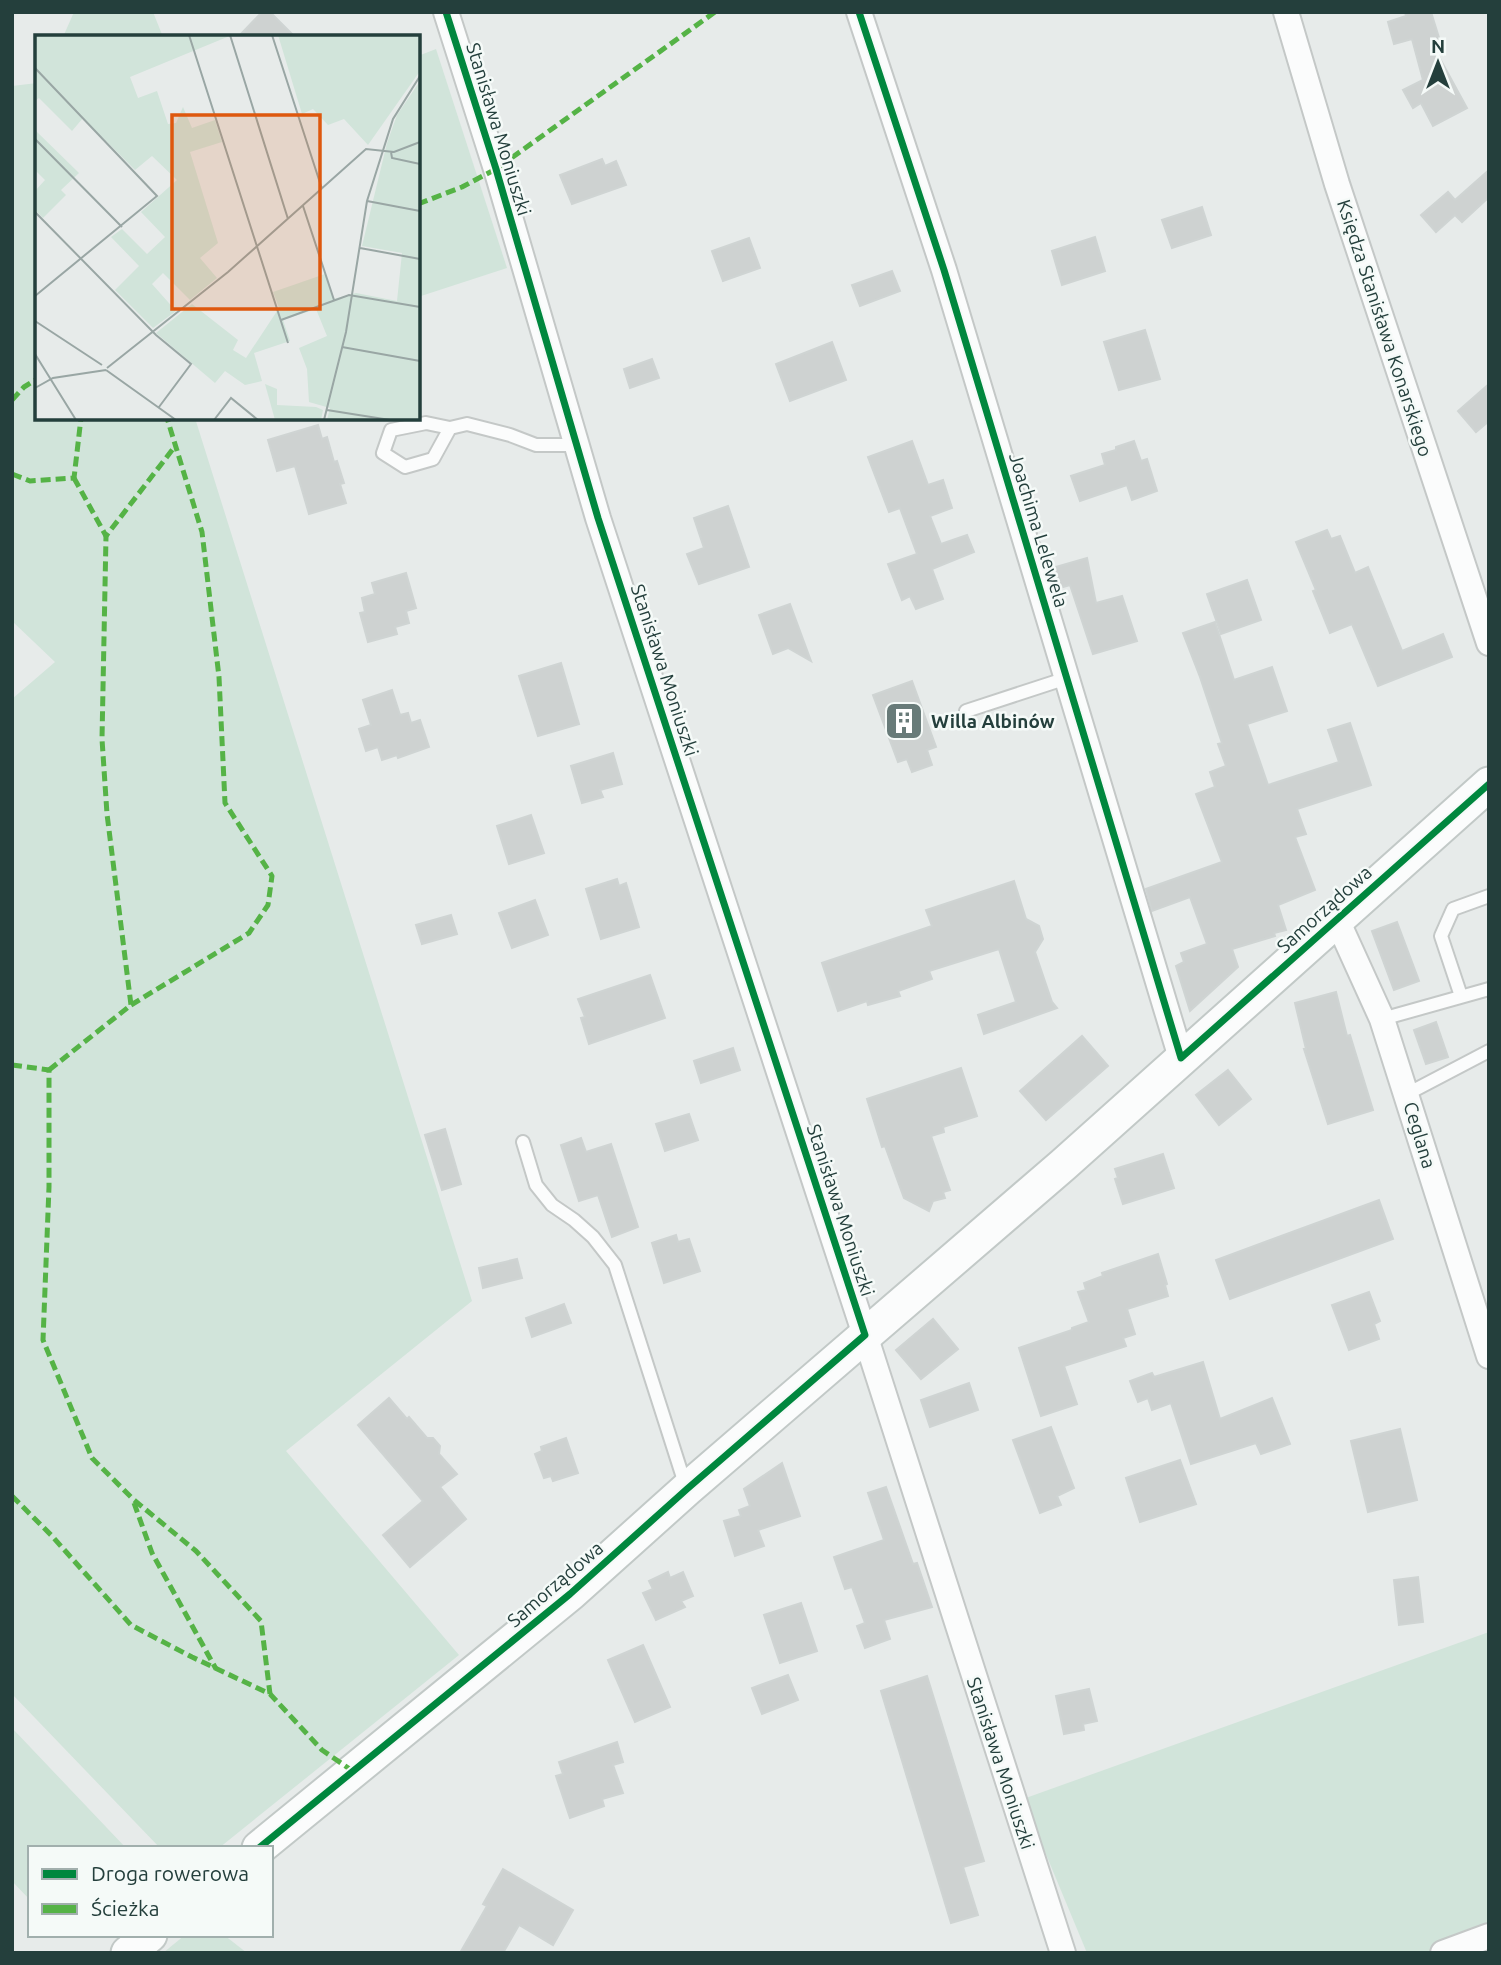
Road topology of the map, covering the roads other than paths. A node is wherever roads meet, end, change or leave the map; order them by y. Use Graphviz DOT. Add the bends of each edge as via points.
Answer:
graph roads {
  1 [pos="446,12"];
  2 [pos="859,12"];
  3 [pos="1286,12"];
  4 [pos="450,428"];
  5 [pos="576,445"];
  6 [pos="1489,643"];
  7 [pos="1067,678"];
  8 [pos="966,711"];
  9 [pos="1489,784"];
  10 [pos="1489,896"];
  11 [pos="1337,920"];
  12 [pos="1489,989"];
  13 [pos="1461,996"];
  14 [pos="1382,1019"];
  15 [pos="1489,1051"];
  16 [pos="1181,1058"];
  17 [pos="1407,1094"];
  18 [pos="523,1142"];
  19 [pos="865,1335"];
  20 [pos="1489,1356"];
  21 [pos="687,1489"];
  22 [pos="261,1846"];
  23 [pos="1489,1936"];
  24 [pos="148,1937"];
  25 [pos="128,1953"];
  26 [pos="1063,1953"];
  27 [pos="1443,1953"];
  1 -- 5 [label="street, Stanisława Moniuszki"];
  2 -- 7 [label="street, Joachima Lelewela" via="944,270"];
  3 -- 6 [label="street, Księdza Stanisława Konarskiego" via="1337,184"];
  4 -- 4 [label="lane" via="426,423 391,430 383,453 405,467 433,459"];
  4 -- 5 [label="lane" via="467,424 536,445"];
  5 -- 19 [label="street, Stanisława Moniuszki"];
  7 -- 8 [label="lane"];
  7 -- 16 [label="street, Joachima Lelewela"];
  9 -- 11 [label="street, Samorządowa"];
  10 -- 13 [label="lane" via="1453,909 1441,936"];
  11 -- 14 [label="street, Ceglana"];
  11 -- 16 [label="street, Samorządowa"];
  12 -- 13 [label="lane"];
  13 -- 14 [label="lane"];
  14 -- 17 [label="street, Ceglana"];
  15 -- 17 [label="lane"];
  16 -- 19 [label="street, Samorządowa"];
  17 -- 20 [label="street, Ceglana"];
  18 -- 21 [label="lane" via="536,1185 552,1205 593,1237 615,1265"];
  19 -- 21 [label="street, Samorządowa"];
  19 -- 26 [label="street, Stanisława Moniuszki"];
  21 -- 22 [label="street, Samorządowa" via="570,1594"];
  23 -- 27 [label="street"];
  24 -- 25 [label="street"];
}
